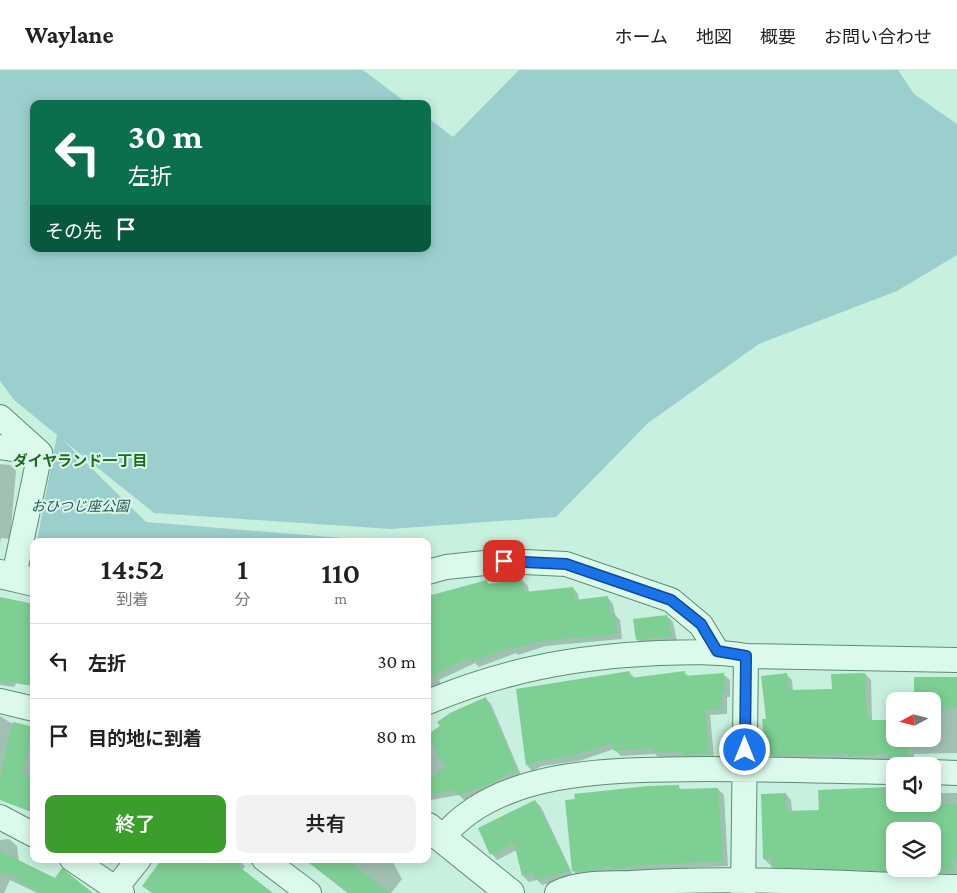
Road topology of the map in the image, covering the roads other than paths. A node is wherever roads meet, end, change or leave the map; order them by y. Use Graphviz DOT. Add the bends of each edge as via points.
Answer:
graph roads {
  1 [pos="0,417"];
  2 [pos="0,446"];
  3 [pos="40,453"];
  4 [pos="431,571"];
  5 [pos="16,577"];
  6 [pos="717,651"];
  7 [pos="746,656"];
  8 [pos="957,660"];
  9 [pos="0,701"];
  10 [pos="431,701"];
  11 [pos="30,708"];
  12 [pos="745,769"];
  13 [pos="886,772"];
  14 [pos="941,772"];
  15 [pos="957,773"];
  16 [pos="0,818"];
  17 [pos="30,833"];
  18 [pos="435,833"];
  19 [pos="78,863"];
  20 [pos="136,863"];
  21 [pos="269,863"];
  22 [pos="744,887"];
  23 [pos="957,887"];
  24 [pos="117,891"];
  25 [pos="309,893"];
  26 [pos="510,893"];
  27 [pos="557,893"];
  1 -- 3 [label="street"];
  2 -- 3 [label="street"];
  3 -- 5 [label="street"];
  4 -- 6 [label="street" via="504,561 566,564 671,600 701,624"];
  6 -- 7 [label="street"];
  6 -- 10 [label="street" via="619,655 557,662 469,685"];
  7 -- 8 [label="street"];
  7 -- 12 [label="street"];
  9 -- 11 [label="street"];
  12 -- 13 [label="street"];
  12 -- 18 [label="street" via="612,770 553,778 518,788"];
  12 -- 22 [label="street"];
  14 -- 15 [label="street"];
  16 -- 17 [label="street"];
  18 -- 26 [label="street"];
  19 -- 24 [label="street"];
  20 -- 24 [label="street"];
  21 -- 25 [label="street"];
  22 -- 23 [label="street"];
  22 -- 27 [label="street" via="657,881 570,886"];
}
